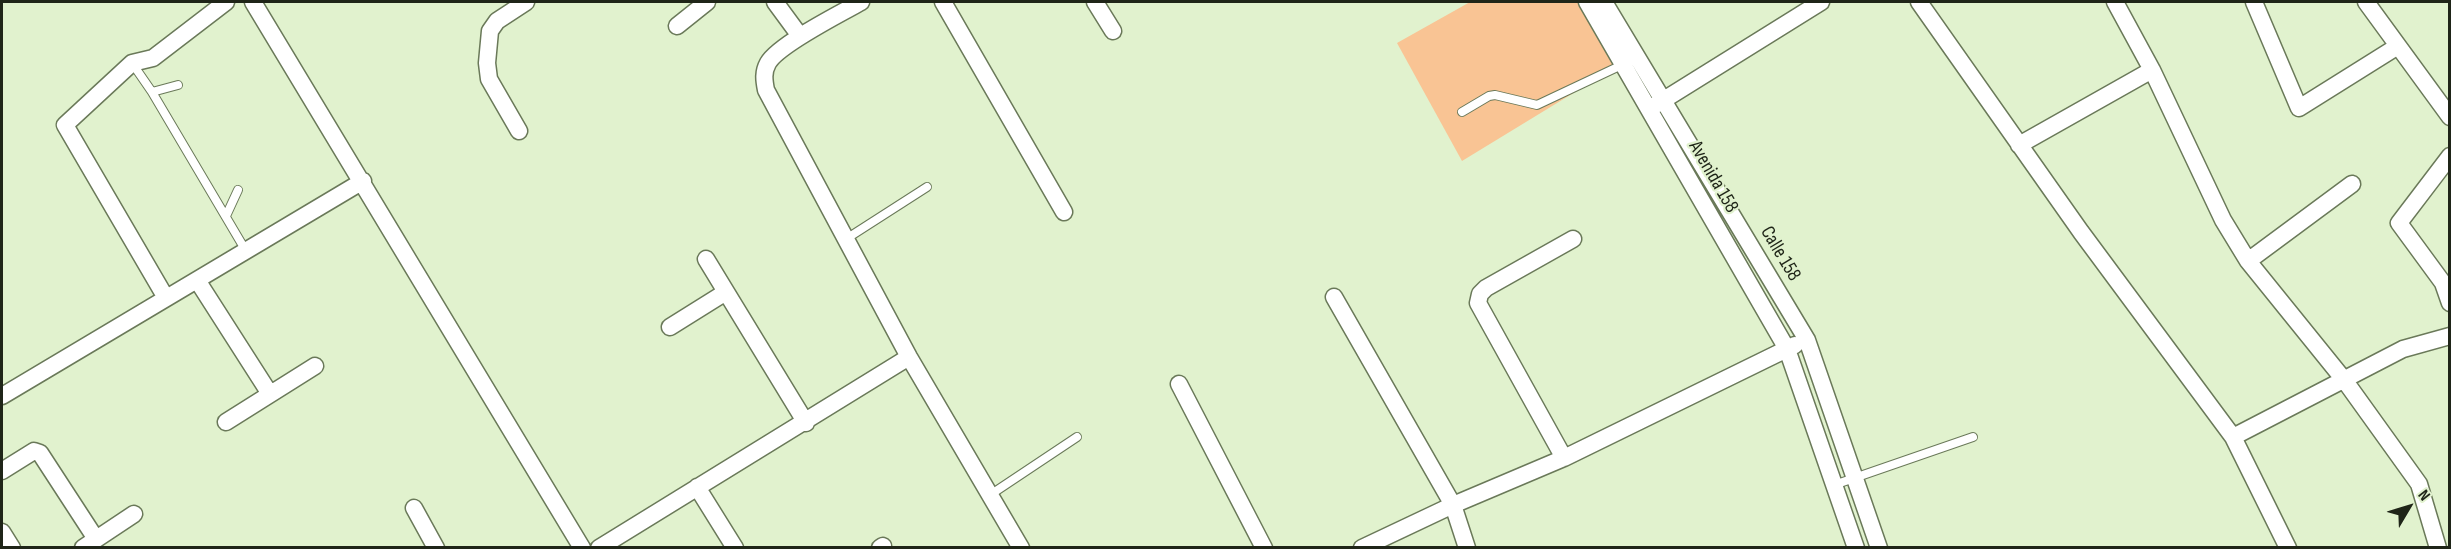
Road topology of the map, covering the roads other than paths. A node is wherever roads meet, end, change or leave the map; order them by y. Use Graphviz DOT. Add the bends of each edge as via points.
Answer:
graph roads {
  1 [pos="226,2"];
  2 [pos="253,2"];
  3 [pos="526,2"];
  4 [pos="707,2"];
  5 [pos="775,2"];
  6 [pos="861,2"];
  7 [pos="943,2"];
  8 [pos="1095,2"];
  9 [pos="1587,2"];
  10 [pos="1604,2"];
  11 [pos="1821,2"];
  12 [pos="1919,2"];
  13 [pos="2115,2"];
  14 [pos="2254,2"];
  15 [pos="2366,2"];
  16 [pos="677,26"];
  17 [pos="1113,31"];
  18 [pos="800,36"];
  19 [pos="2398,46"];
  20 [pos="132,63"];
  21 [pos="1624,63"];
  22 [pos="2152,70"];
  23 [pos="178,85"];
  24 [pos="152,92"];
  25 [pos="1656,104"];
  26 [pos="1462,112"];
  27 [pos="2450,117"];
  28 [pos="519,131"];
  29 [pos="2019,146"];
  30 [pos="2450,156"];
  31 [pos="363,181"];
  32 [pos="2352,184"];
  33 [pos="927,187"];
  34 [pos="238,190"];
  35 [pos="1064,212"];
  36 [pos="226,216"];
  37 [pos="846,239"];
  38 [pos="1573,239"];
  39 [pos="246,250"];
  40 [pos="706,259"];
  41 [pos="2248,261"];
  42 [pos="197,280"];
  43 [pos="726,292"];
  44 [pos="1334,297"];
  45 [pos="165,298"];
  46 [pos="2450,303"];
  47 [pos="670,327"];
  48 [pos="2450,336"];
  49 [pos="1807,340"];
  50 [pos="1787,349"];
  51 [pos="909,357"];
  52 [pos="315,366"];
  53 [pos="2345,381"];
  54 [pos="1179,384"];
  55 [pos="270,394"];
  56 [pos="2,396"];
  57 [pos="226,422"];
  58 [pos="806,423"];
  59 [pos="1077,437"];
  60 [pos="1973,437"];
  61 [pos="2233,437"];
  62 [pos="1564,458"];
  63 [pos="2,471"];
  64 [pos="1855,478"];
  65 [pos="1834,485"];
  66 [pos="697,487"];
  67 [pos="990,495"];
  68 [pos="1453,505"];
  69 [pos="414,508"];
  70 [pos="135,514"];
  71 [pos="2,532"];
  72 [pos="90,543"];
  73 [pos="12,548"];
  74 [pos="436,548"];
  75 [pos="582,548"];
  76 [pos="599,548"];
  77 [pos="735,548"];
  78 [pos="1021,548"];
  79 [pos="1264,548"];
  80 [pos="1362,548"];
  81 [pos="1467,548"];
  82 [pos="1856,548"];
  83 [pos="1879,548"];
  84 [pos="2288,548"];
  85 [pos="2438,548"];
  1 -- 20 [label="street" via="153,58"];
  2 -- 31 [label="street"];
  3 -- 28 [label="street" via="497,21 490,31 487,63 489,79"];
  4 -- 16 [label="street"];
  5 -- 18 [label="street"];
  6 -- 18 [label="street"];
  7 -- 35 [label="street"];
  8 -- 17 [label="street"];
  9 -- 21 [label="street, Avenida 158"];
  10 -- 25 [label="street, Calle 158"];
  11 -- 25 [label="street"];
  12 -- 29 [label="street"];
  13 -- 22 [label="street"];
  14 -- 19 [label="street" via="2299,108"];
  15 -- 19 [label="street"];
  18 -- 37 [label="street" via="769,60 766,90"];
  19 -- 27 [label="street"];
  20 -- 24 [label="lane"];
  20 -- 45 [label="street" via="65,125"];
  21 -- 25 [label="street, Avenida 158"];
  21 -- 26 [label="lane" via="1538,105 1489,96"];
  22 -- 29 [label="street"];
  22 -- 41 [label="street" via="2223,220"];
  23 -- 24 [label="lane"];
  24 -- 36 [label="lane"];
  25 -- 49 [label="street, Calle 158"];
  25 -- 50 [label="street, Avenida 158"];
  29 -- 61 [label="street"];
  30 -- 46 [label="street" via="2399,223 2443,283"];
  31 -- 39 [label="street"];
  31 -- 75 [label="street"];
  32 -- 41 [label="street"];
  33 -- 37 [label="lane"];
  34 -- 36 [label="lane"];
  36 -- 39 [label="lane"];
  37 -- 51 [label="street"];
  38 -- 62 [label="street" via="1486,288 1478,303"];
  39 -- 42 [label="street"];
  40 -- 43 [label="street"];
  41 -- 53 [label="street"];
  42 -- 45 [label="street"];
  42 -- 55 [label="street"];
  43 -- 47 [label="street"];
  43 -- 58 [label="street"];
  44 -- 68 [label="street"];
  45 -- 56 [label="street"];
  48 -- 53 [label="street" via="2403,349"];
  49 -- 50 [label="street"];
  49 -- 64 [label="street, Calle 158"];
  50 -- 62 [label="street"];
  50 -- 65 [label="street, Avenida 158"];
  51 -- 58 [label="street"];
  51 -- 67 [label="street"];
  52 -- 55 [label="street"];
  53 -- 61 [label="street"];
  53 -- 85 [label="street" via="2419,483"];
  54 -- 79 [label="street"];
  55 -- 57 [label="street"];
  58 -- 66 [label="street"];
  59 -- 67 [label="lane"];
  60 -- 64 [label="lane"];
  61 -- 84 [label="street"];
  62 -- 68 [label="street"];
  63 -- 72 [label="street" via="28,453 40,453"];
  64 -- 65 [label="lane"];
  64 -- 83 [label="street, Calle 158"];
  65 -- 82 [label="street, Avenida 158"];
  66 -- 76 [label="street"];
  66 -- 77 [label="street"];
  67 -- 78 [label="street"];
  68 -- 80 [label="street"];
  68 -- 81 [label="street"];
  69 -- 74 [label="street"];
  70 -- 72 [label="street"];
  71 -- 73 [label="street"];
}
